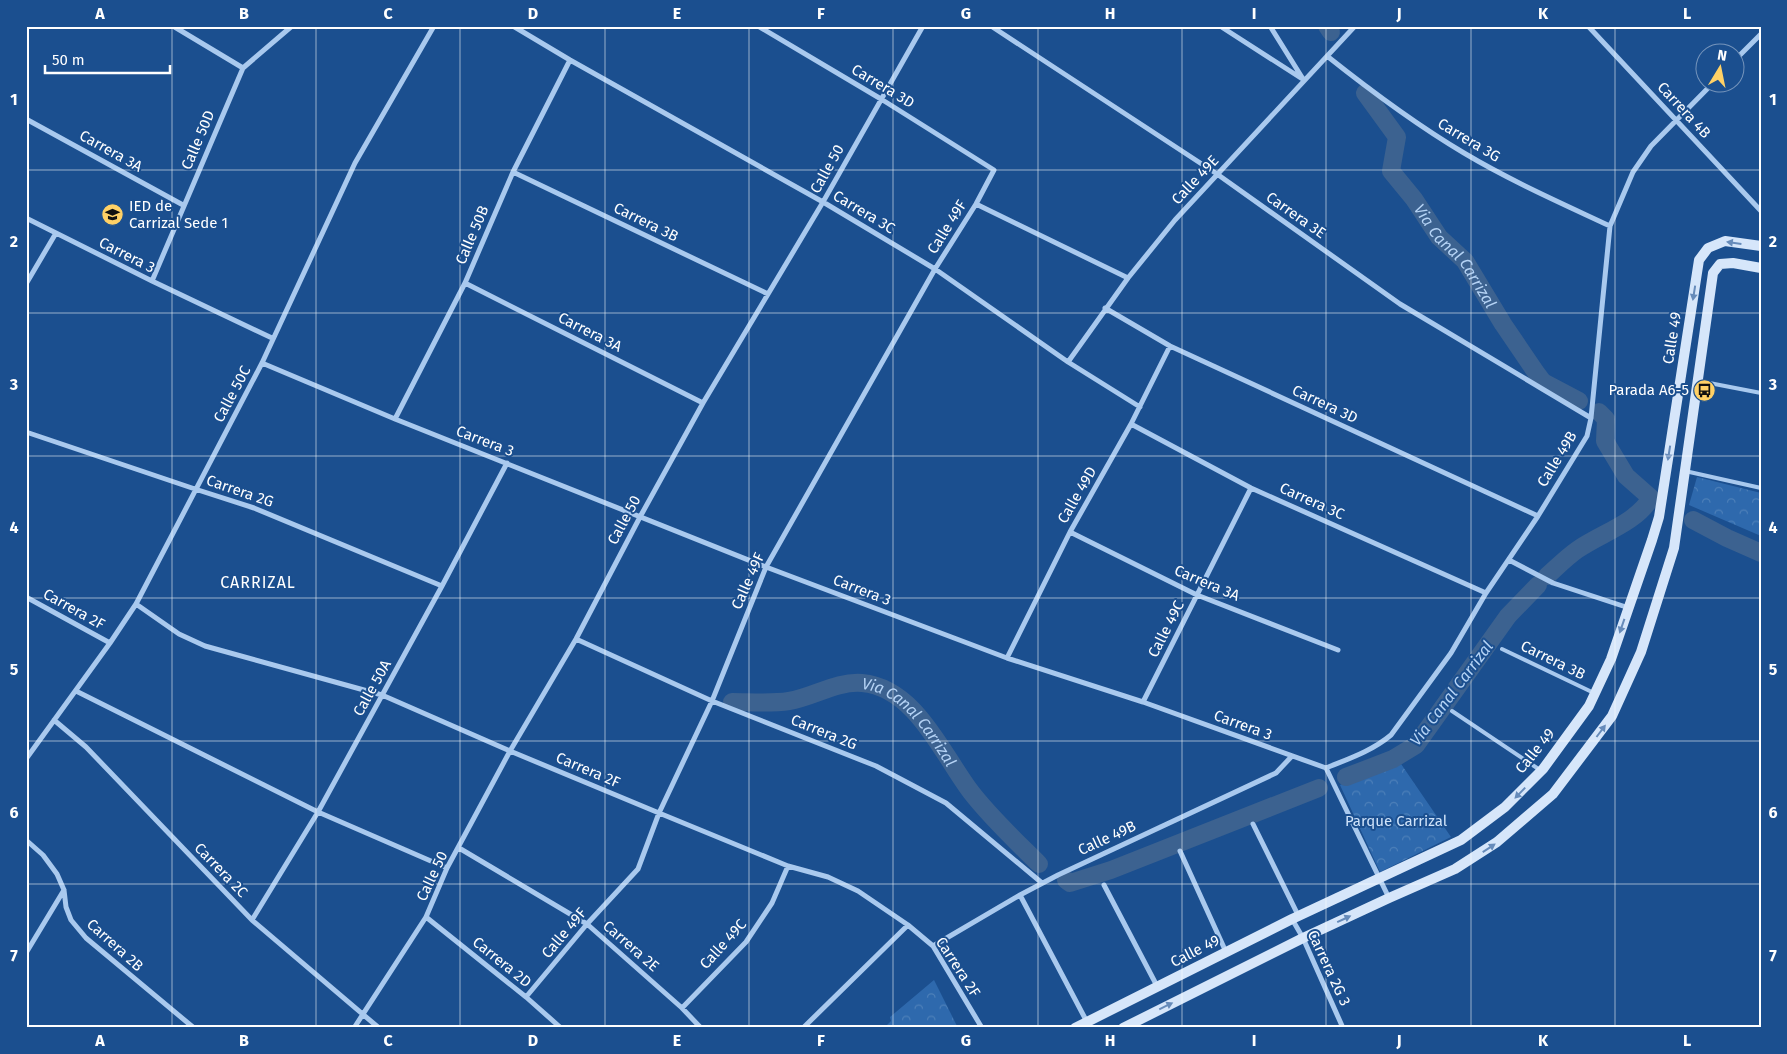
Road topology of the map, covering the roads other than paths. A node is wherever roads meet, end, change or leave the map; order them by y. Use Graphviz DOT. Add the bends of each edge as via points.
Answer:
graph roads {
  1 [pos="173,26"];
  2 [pos="292,26"];
  3 [pos="434,26"];
  4 [pos="513,26"];
  5 [pos="758,26"];
  6 [pos="923,26"];
  7 [pos="991,26"];
  8 [pos="1220,26"];
  9 [pos="1270,26"];
  10 [pos="1355,26"];
  11 [pos="1588,26"];
  12 [pos="1761,34"];
  13 [pos="1744,51"];
  14 [pos="1327,56"];
  15 [pos="570,60"];
  16 [pos="243,68"];
  17 [pos="1304,80"];
  18 [pos="1704,92"];
  19 [pos="881,99"];
  20 [pos="26,119"];
  21 [pos="1677,120"];
  22 [pos="994,170"];
  23 [pos="513,172"];
  24 [pos="1217,174"];
  25 [pos="823,202"];
  26 [pos="976,204"];
  27 [pos="183,205"];
  28 [pos="1761,211"];
  29 [pos="26,218"];
  30 [pos="1610,226"];
  31 [pos="56,233"];
  32 [pos="1761,246"];
  33 [pos="1761,268"];
  34 [pos="935,269"];
  35 [pos="1128,278"];
  36 [pos="152,281"];
  37 [pos="465,283"];
  38 [pos="26,284"];
  39 [pos="768,294"];
  40 [pos="1105,308"];
  41 [pos="272,338"];
  42 [pos="1170,346"];
  43 [pos="1068,362"];
  44 [pos="262,363"];
  45 [pos="1697,381"];
  46 [pos="1761,393"];
  47 [pos="703,403"];
  48 [pos="1140,407"];
  49 [pos="1591,418"];
  50 [pos="395,420"];
  51 [pos="1131,424"];
  52 [pos="26,432"];
  53 [pos="507,463"];
  54 [pos="1684,471"];
  55 [pos="1251,488"];
  56 [pos="1761,488"];
  57 [pos="195,489"];
  58 [pos="1538,516"];
  59 [pos="640,517"];
  60 [pos="1659,517"];
  61 [pos="1678,519"];
  62 [pos="1070,532"];
  63 [pos="1509,560"];
  64 [pos="766,567"];
  65 [pos="442,586"];
  66 [pos="1486,593"];
  67 [pos="1197,595"];
  68 [pos="26,597"];
  69 [pos="136,604"];
  70 [pos="1628,608"];
  71 [pos="576,639"];
  72 [pos="110,643"];
  73 [pos="1502,649"];
  74 [pos="1338,650"];
  75 [pos="1007,658"];
  76 [pos="76,691"];
  77 [pos="1594,694"];
  78 [pos="382,695"];
  79 [pos="712,702"];
  80 [pos="1143,702"];
  81 [pos="1452,711"];
  82 [pos="54,720"];
  83 [pos="510,751"];
  84 [pos="1292,756"];
  85 [pos="26,760"];
  86 [pos="1326,768"];
  87 [pos="1541,770"];
  88 [pos="318,812"];
  89 [pos="659,813"];
  90 [pos="1253,824"];
  91 [pos="26,840"];
  92 [pos="459,848"];
  93 [pos="1180,851"];
  94 [pos="788,866"];
  95 [pos="447,868"];
  96 [pos="1379,878"];
  97 [pos="1042,883"];
  98 [pos="1104,885"];
  99 [pos="64,890"];
  100 [pos="1020,895"];
  101 [pos="1389,898"];
  102 [pos="426,917"];
  103 [pos="1295,917"];
  104 [pos="252,920"];
  105 [pos="587,924"];
  106 [pos="908,925"];
  107 [pos="1303,938"];
  108 [pos="933,946"];
  109 [pos="1226,952"];
  110 [pos="26,953"];
  111 [pos="1157,986"];
  112 [pos="526,997"];
  113 [pos="682,1008"];
  114 [pos="364,1014"];
  115 [pos="1087,1022"];
  116 [pos="194,1028"];
  117 [pos="354,1028"];
  118 [pos="379,1028"];
  119 [pos="561,1028"];
  120 [pos="701,1028"];
  121 [pos="803,1028"];
  122 [pos="982,1028"];
  123 [pos="1074,1028"];
  124 [pos="1122,1028"];
  125 [pos="1343,1028"];
  1 -- 16 [label="street"];
  2 -- 16 [label="street, Calle 50D"];
  3 -- 41 [label="street, Calle 50C" via="355,163"];
  4 -- 15 [label="street, Carrera 3C"];
  5 -- 19 [label="street, Carrera 3D"];
  6 -- 19 [label="street, Calle 50"];
  7 -- 24 [label="street, Carrera 3E"];
  8 -- 17 [label="street"];
  9 -- 17 [label="street"];
  10 -- 14 [label="street, Calle 49E"];
  11 -- 21 [label="street, Carrera 4B"];
  12 -- 13 [label="street"];
  14 -- 17 [label="street, Calle 49E"];
  14 -- 30 [label="street, Carrera 3G" via="1393,108 1464,153 1538,193"];
  15 -- 23 [label="street, Calle 50B"];
  15 -- 25 [label="street, Carrera 3C"];
  16 -- 27 [label="street, Calle 50D"];
  17 -- 24 [label="street, Calle 49E"];
  18 -- 21 [label="street, Calle 49B"];
  19 -- 22 [label="street, Carrera 3D"];
  19 -- 25 [label="street, Calle 50"];
  20 -- 27 [label="street, Carrera 3A"];
  21 -- 28 [label="street, Carrera 4B"];
  21 -- 30 [label="street, Calle 49B" via="1651,146 1633,172"];
  22 -- 26 [label="street, Calle 49F"];
  23 -- 37 [label="street, Calle 50B"];
  23 -- 39 [label="street, Carrera 3B"];
  24 -- 35 [label="street, Calle 49E"];
  24 -- 49 [label="street, Carrera 3E" via="1400,304"];
  25 -- 34 [label="street, Carrera 3C"];
  25 -- 39 [label="street, Calle 50"];
  26 -- 34 [label="street, Calle 49F"];
  26 -- 35 [label="street"];
  27 -- 36 [label="street, Calle 50D"];
  29 -- 31 [label="street, Carrera 3"];
  30 -- 49 [label="street, Calle 49B"];
  31 -- 36 [label="street, Carrera 3"];
  31 -- 38 [label="street"];
  32 -- 60 [label="street, Calle 49, one-way" via="1725,241 1708,248 1699,260"];
  33 -- 45 [label="street, Calle 49" via="1720,264 1713,273"];
  34 -- 43 [label="street, Carrera 3C"];
  34 -- 64 [label="street, Calle 49F"];
  35 -- 40 [label="street, Calle 49E"];
  36 -- 41 [label="street, Carrera 3"];
  37 -- 47 [label="street, Carrera 3A"];
  37 -- 50 [label="street, Calle 50B"];
  39 -- 47 [label="street, Calle 50"];
  40 -- 42 [label="street, Carrera 3D"];
  40 -- 43 [label="street, Calle 49E"];
  41 -- 44 [label="street, Calle 50C"];
  42 -- 48 [label="street, Calle 49D"];
  42 -- 58 [label="street, Carrera 3D"];
  43 -- 48 [label="street, Carrera 3C"];
  44 -- 50 [label="street, Carrera 3"];
  44 -- 57 [label="street, Calle 50C"];
  45 -- 46 [label="lane"];
  45 -- 54 [label="street, Calle 49"];
  47 -- 59 [label="street, Calle 50"];
  48 -- 51 [label="street, Calle 49D"];
  49 -- 58 [label="street, Calle 49B" via="1587,436"];
  50 -- 53 [label="street, Carrera 3"];
  51 -- 55 [label="street, Carrera 3C"];
  51 -- 62 [label="street, Calle 49D"];
  52 -- 57 [label="street, Carrera 2G"];
  53 -- 59 [label="street, Carrera 3"];
  53 -- 65 [label="street, Calle 50A"];
  54 -- 56 [label="lane"];
  54 -- 61 [label="street, Calle 49"];
  55 -- 66 [label="street, Carrera 3C"];
  55 -- 67 [label="street, Calle 49C"];
  57 -- 65 [label="street, Carrera 2G" via="254,508"];
  57 -- 69 [label="street, Calle 50C"];
  58 -- 63 [label="street, Calle 49B"];
  59 -- 64 [label="street, Carrera 3"];
  59 -- 71 [label="street, Calle 50"];
  60 -- 61 [label="street"];
  60 -- 70 [label="street, Calle 49"];
  101 -- 61 [label="street, Calle 49, one-way" via="1455,869 1497,842 1553,794 1612,716 1640,652 1674,548"];
  62 -- 67 [label="street, Carrera 3A"];
  62 -- 75 [label="street, Calle 49D"];
  63 -- 66 [label="street, Calle 49B"];
  63 -- 70 [label="street" via="1553,583"];
  64 -- 75 [label="street, Carrera 3"];
  64 -- 79 [label="street, Calle 49F"];
  65 -- 78 [label="street, Calle 50A"];
  66 -- 86 [label="street, Calle 49B" via="1451,653 1391,735 1381,744"];
  67 -- 74 [label="street, Carrera 3A"];
  67 -- 80 [label="street, Calle 49C"];
  68 -- 72 [label="street, Carrera 2F"];
  69 -- 72 [label="street, Calle 50C"];
  69 -- 78 [label="street, Carrera 2F" via="179,634 205,646"];
  70 -- 77 [label="street, Calle 49, one-way" via="1611,659"];
  71 -- 79 [label="street, Carrera 2G"];
  71 -- 83 [label="street, Calle 50"];
  72 -- 76 [label="street, Calle 50C"];
  73 -- 77 [label="lane, Carrera 3B"];
  75 -- 80 [label="street, Carrera 3"];
  76 -- 82 [label="street, Calle 50C"];
  76 -- 88 [label="street"];
  77 -- 87 [label="street, Calle 49" via="1589,706"];
  78 -- 83 [label="street, Carrera 2F"];
  78 -- 88 [label="street, Calle 50A"];
  79 -- 89 [label="street, Calle 49F"];
  79 -- 97 [label="street, Carrera 2G" via="876,766 946,803"];
  80 -- 84 [label="street, Carrera 3"];
  81 -- 87 [label="lane"];
  82 -- 85 [label="street, Calle 50C"];
  82 -- 104 [label="street, Carrera 2C" via="86,747"];
  83 -- 89 [label="street, Carrera 2F"];
  83 -- 92 [label="street, Calle 50"];
  84 -- 86 [label="street, Carrera 3"];
  84 -- 97 [label="street, Calle 49B" via="1276,772"];
  86 -- 96 [label="street"];
  87 -- 96 [label="street, Calle 49, one-way" via="1505,808 1460,840"];
  88 -- 95 [label="street"];
  88 -- 104 [label="street, Calle 50A"];
  89 -- 94 [label="street, Carrera 2F"];
  89 -- 105 [label="street, Calle 49F" via="638,869"];
  90 -- 103 [label="street, Carrera 2G 3"];
  91 -- 99 [label="street, Carrera 2B" via="43,855"];
  92 -- 95 [label="street, Calle 50"];
  92 -- 105 [label="street, Carrera 2E"];
  93 -- 109 [label="street"];
  94 -- 106 [label="street, Carrera 2F" via="828,877 858,891"];
  94 -- 113 [label="street, Calle 49C" via="772,903 746,942"];
  95 -- 102 [label="street, Calle 50"];
  96 -- 101 [label="street"];
  96 -- 103 [label="street, Calle 49"];
  97 -- 100 [label="street, Calle 49B"];
  98 -- 111 [label="street"];
  99 -- 110 [label="street"];
  99 -- 116 [label="street, Carrera 2B" via="71,920 86,938"];
  100 -- 108 [label="street, Calle 49B"];
  100 -- 115 [label="street"];
  107 -- 101 [label="street, Calle 49, one-way"];
  102 -- 112 [label="street, Carrera 2D"];
  102 -- 114 [label="street, Calle 50"];
  103 -- 107 [label="street, Carrera 2G 3"];
  103 -- 109 [label="street, Calle 49"];
  104 -- 114 [label="street, Carrera 2C"];
  105 -- 112 [label="street, Calle 49F"];
  105 -- 113 [label="street, Carrera 2E"];
  106 -- 108 [label="street, Carrera 2F"];
  106 -- 121 [label="street"];
  124 -- 107 [label="street, Calle 49, one-way"];
  107 -- 125 [label="street, Carrera 2G 3"];
  108 -- 122 [label="street, Carrera 2F"];
  109 -- 111 [label="street, Calle 49"];
  111 -- 115 [label="street, Calle 49"];
  112 -- 119 [label="street, Carrera 2D"];
  113 -- 120 [label="street, Carrera 2E"];
  114 -- 117 [label="street, Calle 50"];
  114 -- 118 [label="street, Carrera 2C"];
  115 -- 123 [label="street, Calle 49"];
}
